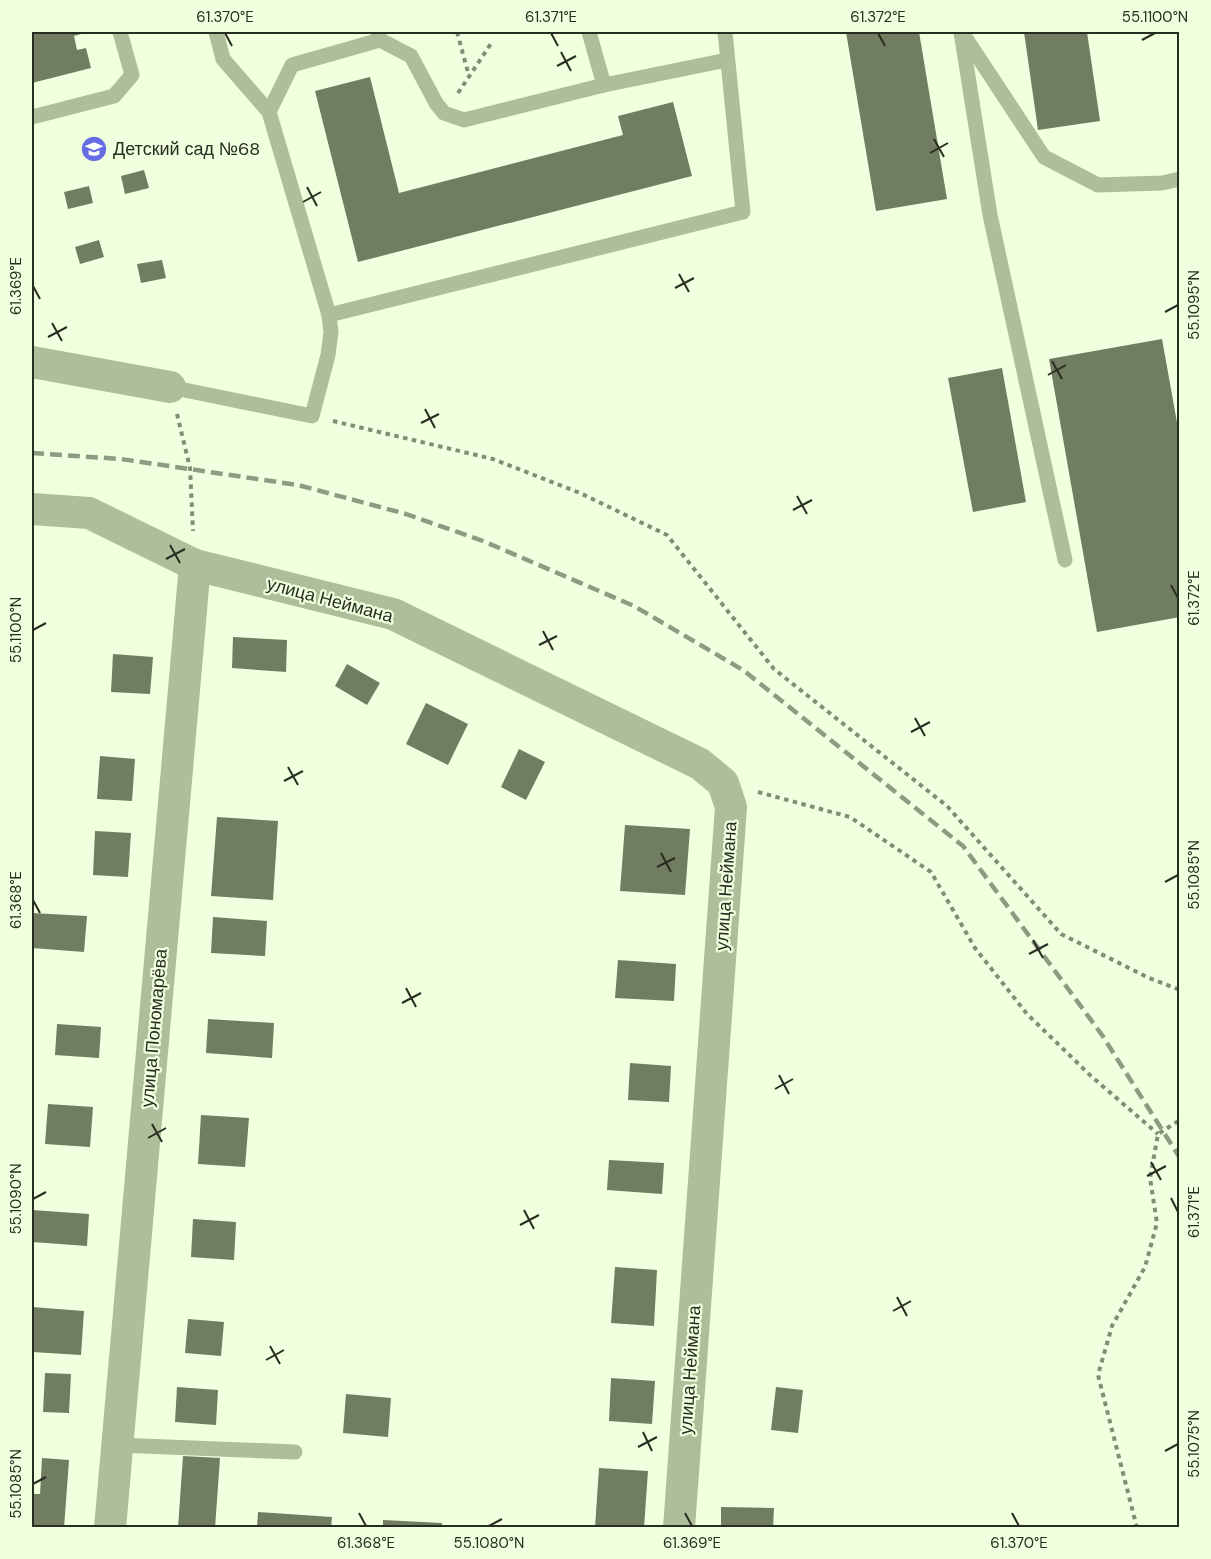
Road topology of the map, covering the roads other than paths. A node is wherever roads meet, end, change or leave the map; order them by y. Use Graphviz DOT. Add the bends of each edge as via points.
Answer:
graph roads {
  1 [pos="120,32"];
  2 [pos="216,32"];
  3 [pos="589,32"];
  4 [pos="725,32"];
  5 [pos="962,32"];
  6 [pos="379,36"];
  7 [pos="727,60"];
  8 [pos="604,85"];
  9 [pos="269,112"];
  10 [pos="32,117"];
  11 [pos="1179,179"];
  12 [pos="329,315"];
  13 [pos="32,362"];
  14 [pos="170,387"];
  15 [pos="32,509"];
  16 [pos="1065,560"];
  17 [pos="195,565"];
  18 [pos="118,1445"];
  19 [pos="295,1452"];
  20 [pos="110,1527"];
  21 [pos="679,1527"];
  1 -- 10 [label="lane" via="132,75 114,96"];
  2 -- 9 [label="lane" via="223,59"];
  3 -- 8 [label="lane"];
  4 -- 7 [label="lane"];
  5 -- 11 [label="lane" via="1044,157 1098,185"];
  5 -- 16 [label="lane" via="990,215"];
  6 -- 8 [label="lane" via="411,56 444,113 464,120"];
  6 -- 9 [label="lane" via="292,65"];
  7 -- 8 [label="lane"];
  7 -- 12 [label="lane" via="743,212"];
  9 -- 12 [label="lane"];
  12 -- 14 [label="lane" via="328,355 312,416"];
  13 -- 14 [label="street"];
  15 -- 17 [label="street, улица Неймана" via="89,513"];
  17 -- 18 [label="street, улица Пономарёва"];
  17 -- 21 [label="street, улица Неймана" via="393,614 700,764 723,783 731,807"];
  18 -- 19 [label="lane"];
  18 -- 20 [label="street, улица Пономарёва"];
}
